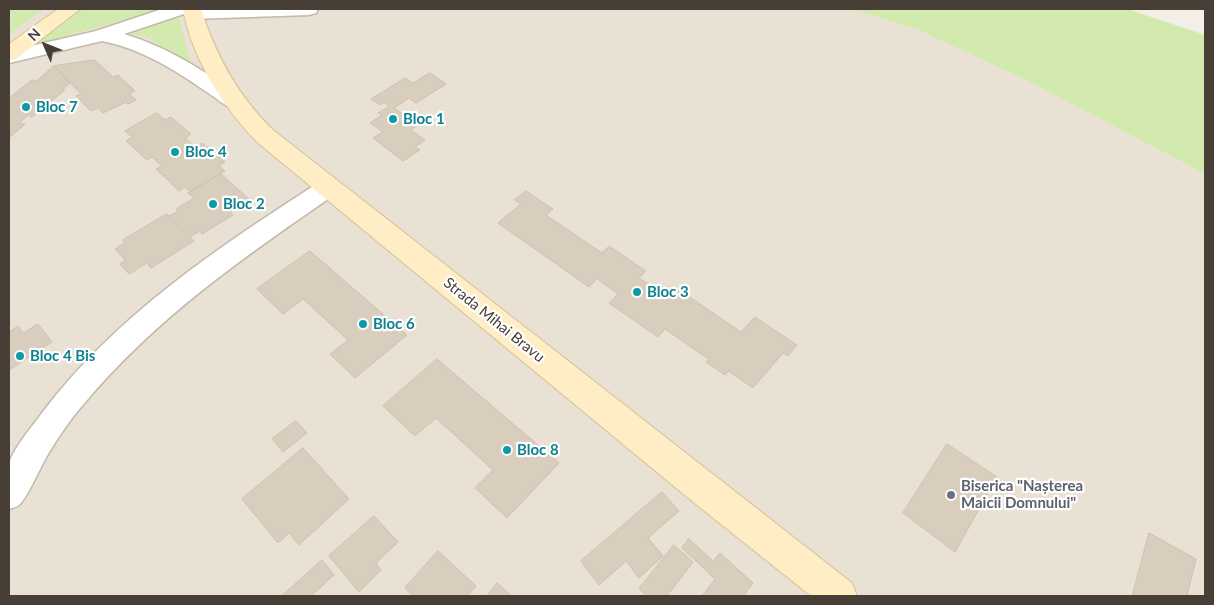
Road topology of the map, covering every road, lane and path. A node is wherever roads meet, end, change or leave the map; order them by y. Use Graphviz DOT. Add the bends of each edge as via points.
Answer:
graph roads {
  1 [pos="70,9"];
  2 [pos="309,9"];
  3 [pos="188,10"];
  4 [pos="102,35"];
  5 [pos="9,56"];
  6 [pos="234,101"];
  7 [pos="329,187"];
  8 [pos="9,494"];
  9 [pos="840,596"];
  1 -- 5 [label="main road"];
  2 -- 3 [label="street"];
  3 -- 4 [label="street"];
  3 -- 6 [label="main road, Strada Mihai Bravu"];
  4 -- 5 [label="street"];
  4 -- 6 [label="street" via="149,48"];
  6 -- 7 [label="main road, Strada Mihai Bravu" via="265,136"];
  7 -- 8 [label="street" via="209,269 129,334 98,365 49,425"];
  7 -- 9 [label="main road, Strada Mihai Bravu"];
}
